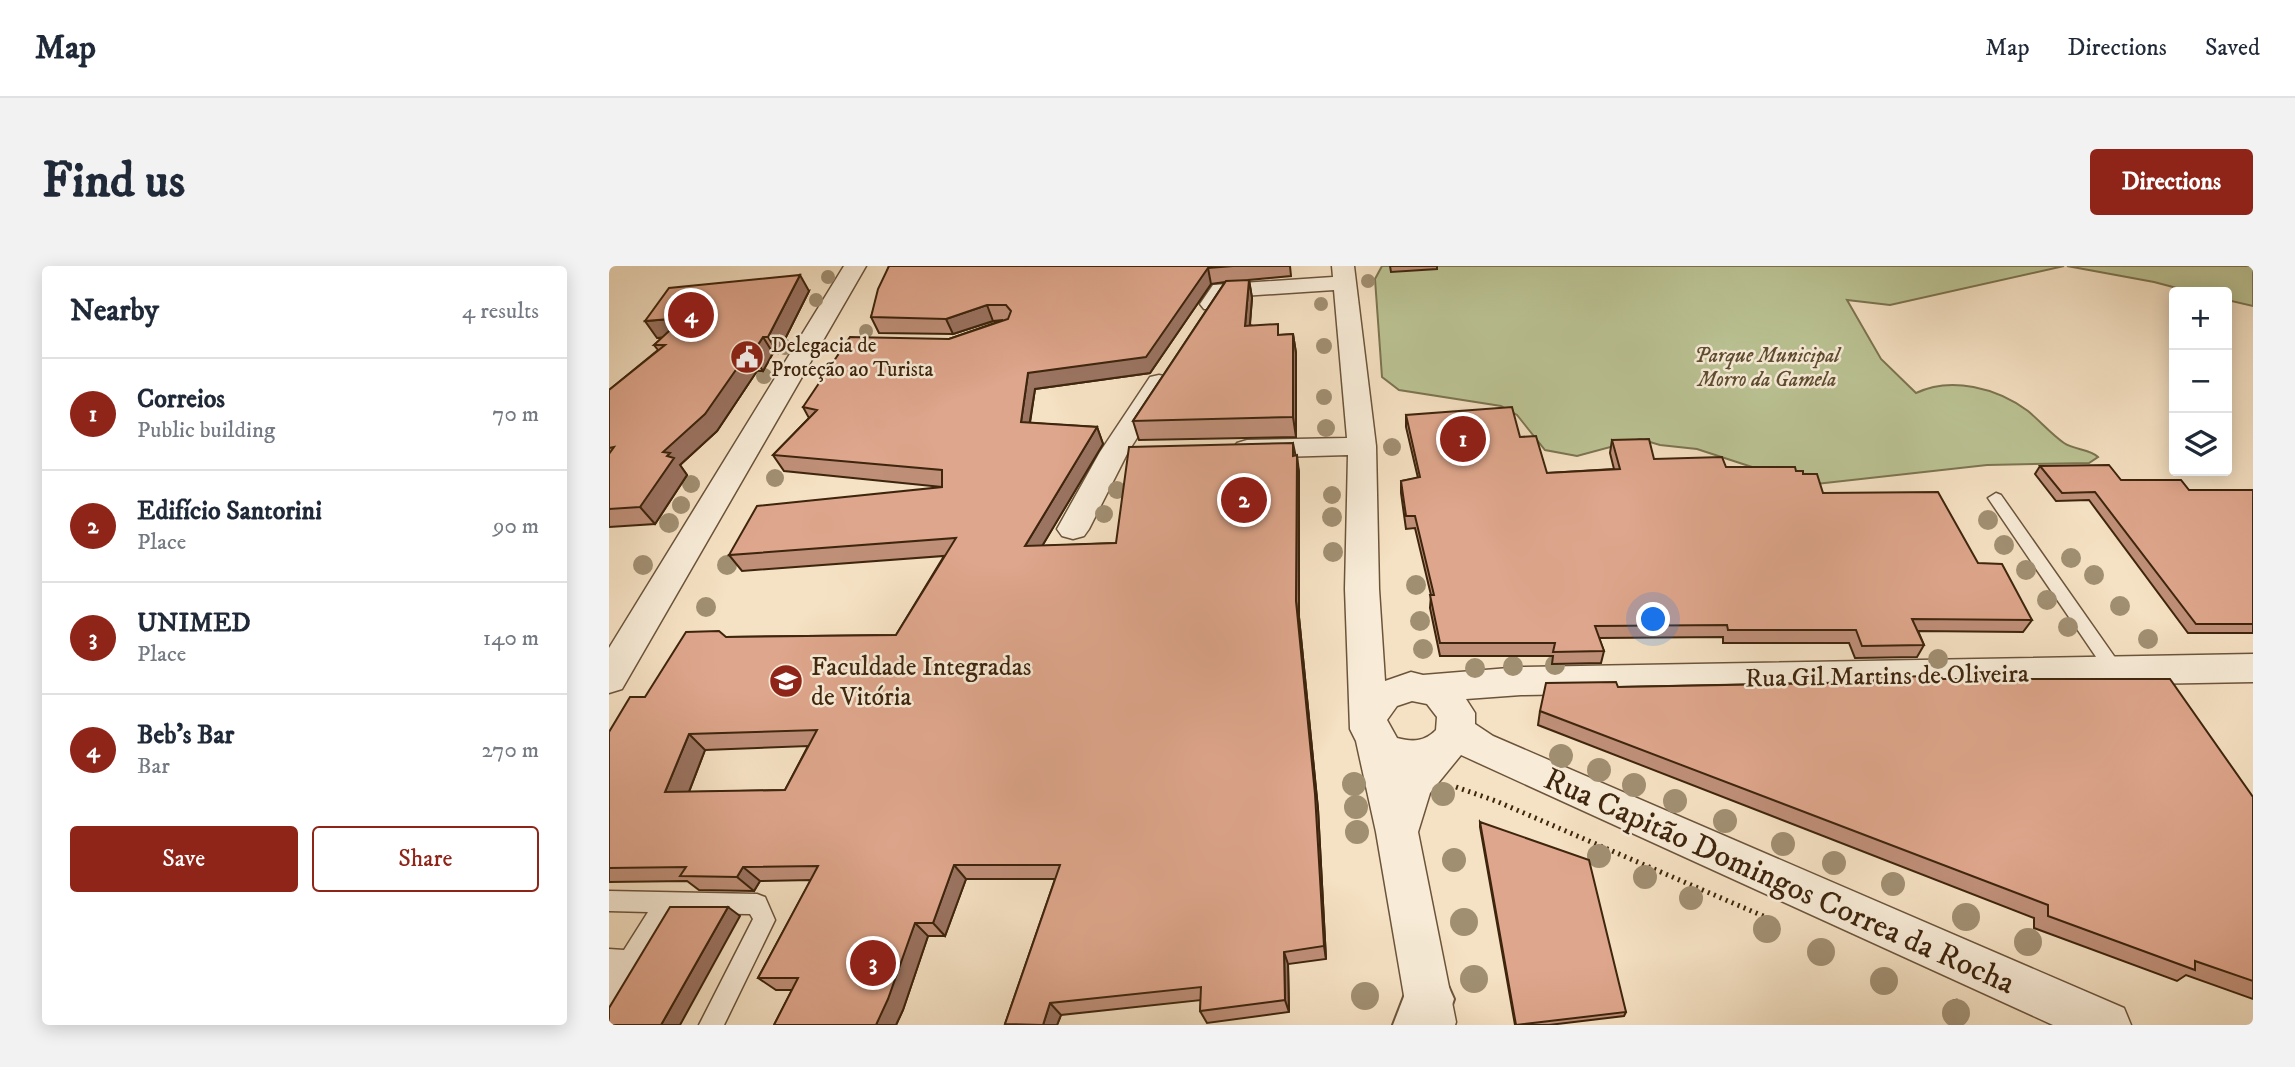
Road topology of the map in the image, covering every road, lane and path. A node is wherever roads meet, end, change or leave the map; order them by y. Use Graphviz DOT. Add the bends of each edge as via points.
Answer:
graph roads {
  1 [pos="855,266"];
  2 [pos="1343,274"];
  3 [pos="1198,325"];
  4 [pos="1175,359"];
  5 [pos="1362,446"];
  6 [pos="1224,450"];
  7 [pos="1996,498"];
  8 [pos="1073,529"];
  9 [pos="1362,589"];
  10 [pos="2253,668"];
  11 [pos="2163,670"];
  12 [pos="2115,671"];
  13 [pos="609,679"];
  14 [pos="1521,681"];
  15 [pos="1418,687"];
  16 [pos="2186,702"];
  17 [pos="1372,729"];
  18 [pos="1452,733"];
  19 [pos="1413,785"];
  20 [pos="1397,832"];
  21 [pos="609,901"];
  22 [pos="667,902"];
  23 [pos="1790,928"];
  24 [pos="620,961"];
  25 [pos="1943,994"];
  26 [pos="609,995"];
  27 [pos="1426,1016"];
  28 [pos="711,1025"];
  29 [pos="1960,1025"];
  30 [pos="2107,1025"];
  1 -- 13 [label="street" via="824,342"];
  2 -- 3 [label="street" via="1221,290"];
  2 -- 5 [label="street"];
  4 -- 8 [label="street" via="1127,452"];
  5 -- 6 [label="street"];
  5 -- 9 [label="street"];
  7 -- 12 [label="lane"];
  9 -- 15 [label="street" via="1384,671"];
  9 -- 17 [label="street"];
  10 -- 11 [label="street, Rua Gil Martins de Oliveira"];
  11 -- 12 [label="street, Rua Gil Martins de Oliveira"];
  11 -- 16 [label="street"];
  12 -- 14 [label="street, Rua Gil Martins de Oliveira"];
  14 -- 15 [label="street, Rua Gil Martins de Oliveira"];
  14 -- 18 [label="street, Rua Gil Martins de Oliveira" via="1483,698"];
  15 -- 17 [label="street" via="1384,696 1374,705"];
  15 -- 18 [label="street" via="1449,702"];
  17 -- 18 [label="street" via="1385,751 1414,758"];
  17 -- 20 [label="street"];
  18 -- 19 [label="street"];
  18 -- 30 [label="street, Rua Capitão Domingos Correa da Rocha"];
  19 -- 20 [label="street"];
  19 -- 23 [label="path" via="1445,783 1496,800"];
  20 -- 27 [label="street"];
  21 -- 22 [label="lane"];
  22 -- 24 [label="lane"];
  22 -- 28 [label="lane" via="757,905 764,920"];
  24 -- 26 [label="lane"];
  25 -- 29 [label="path" via="1956,1000"];
}
